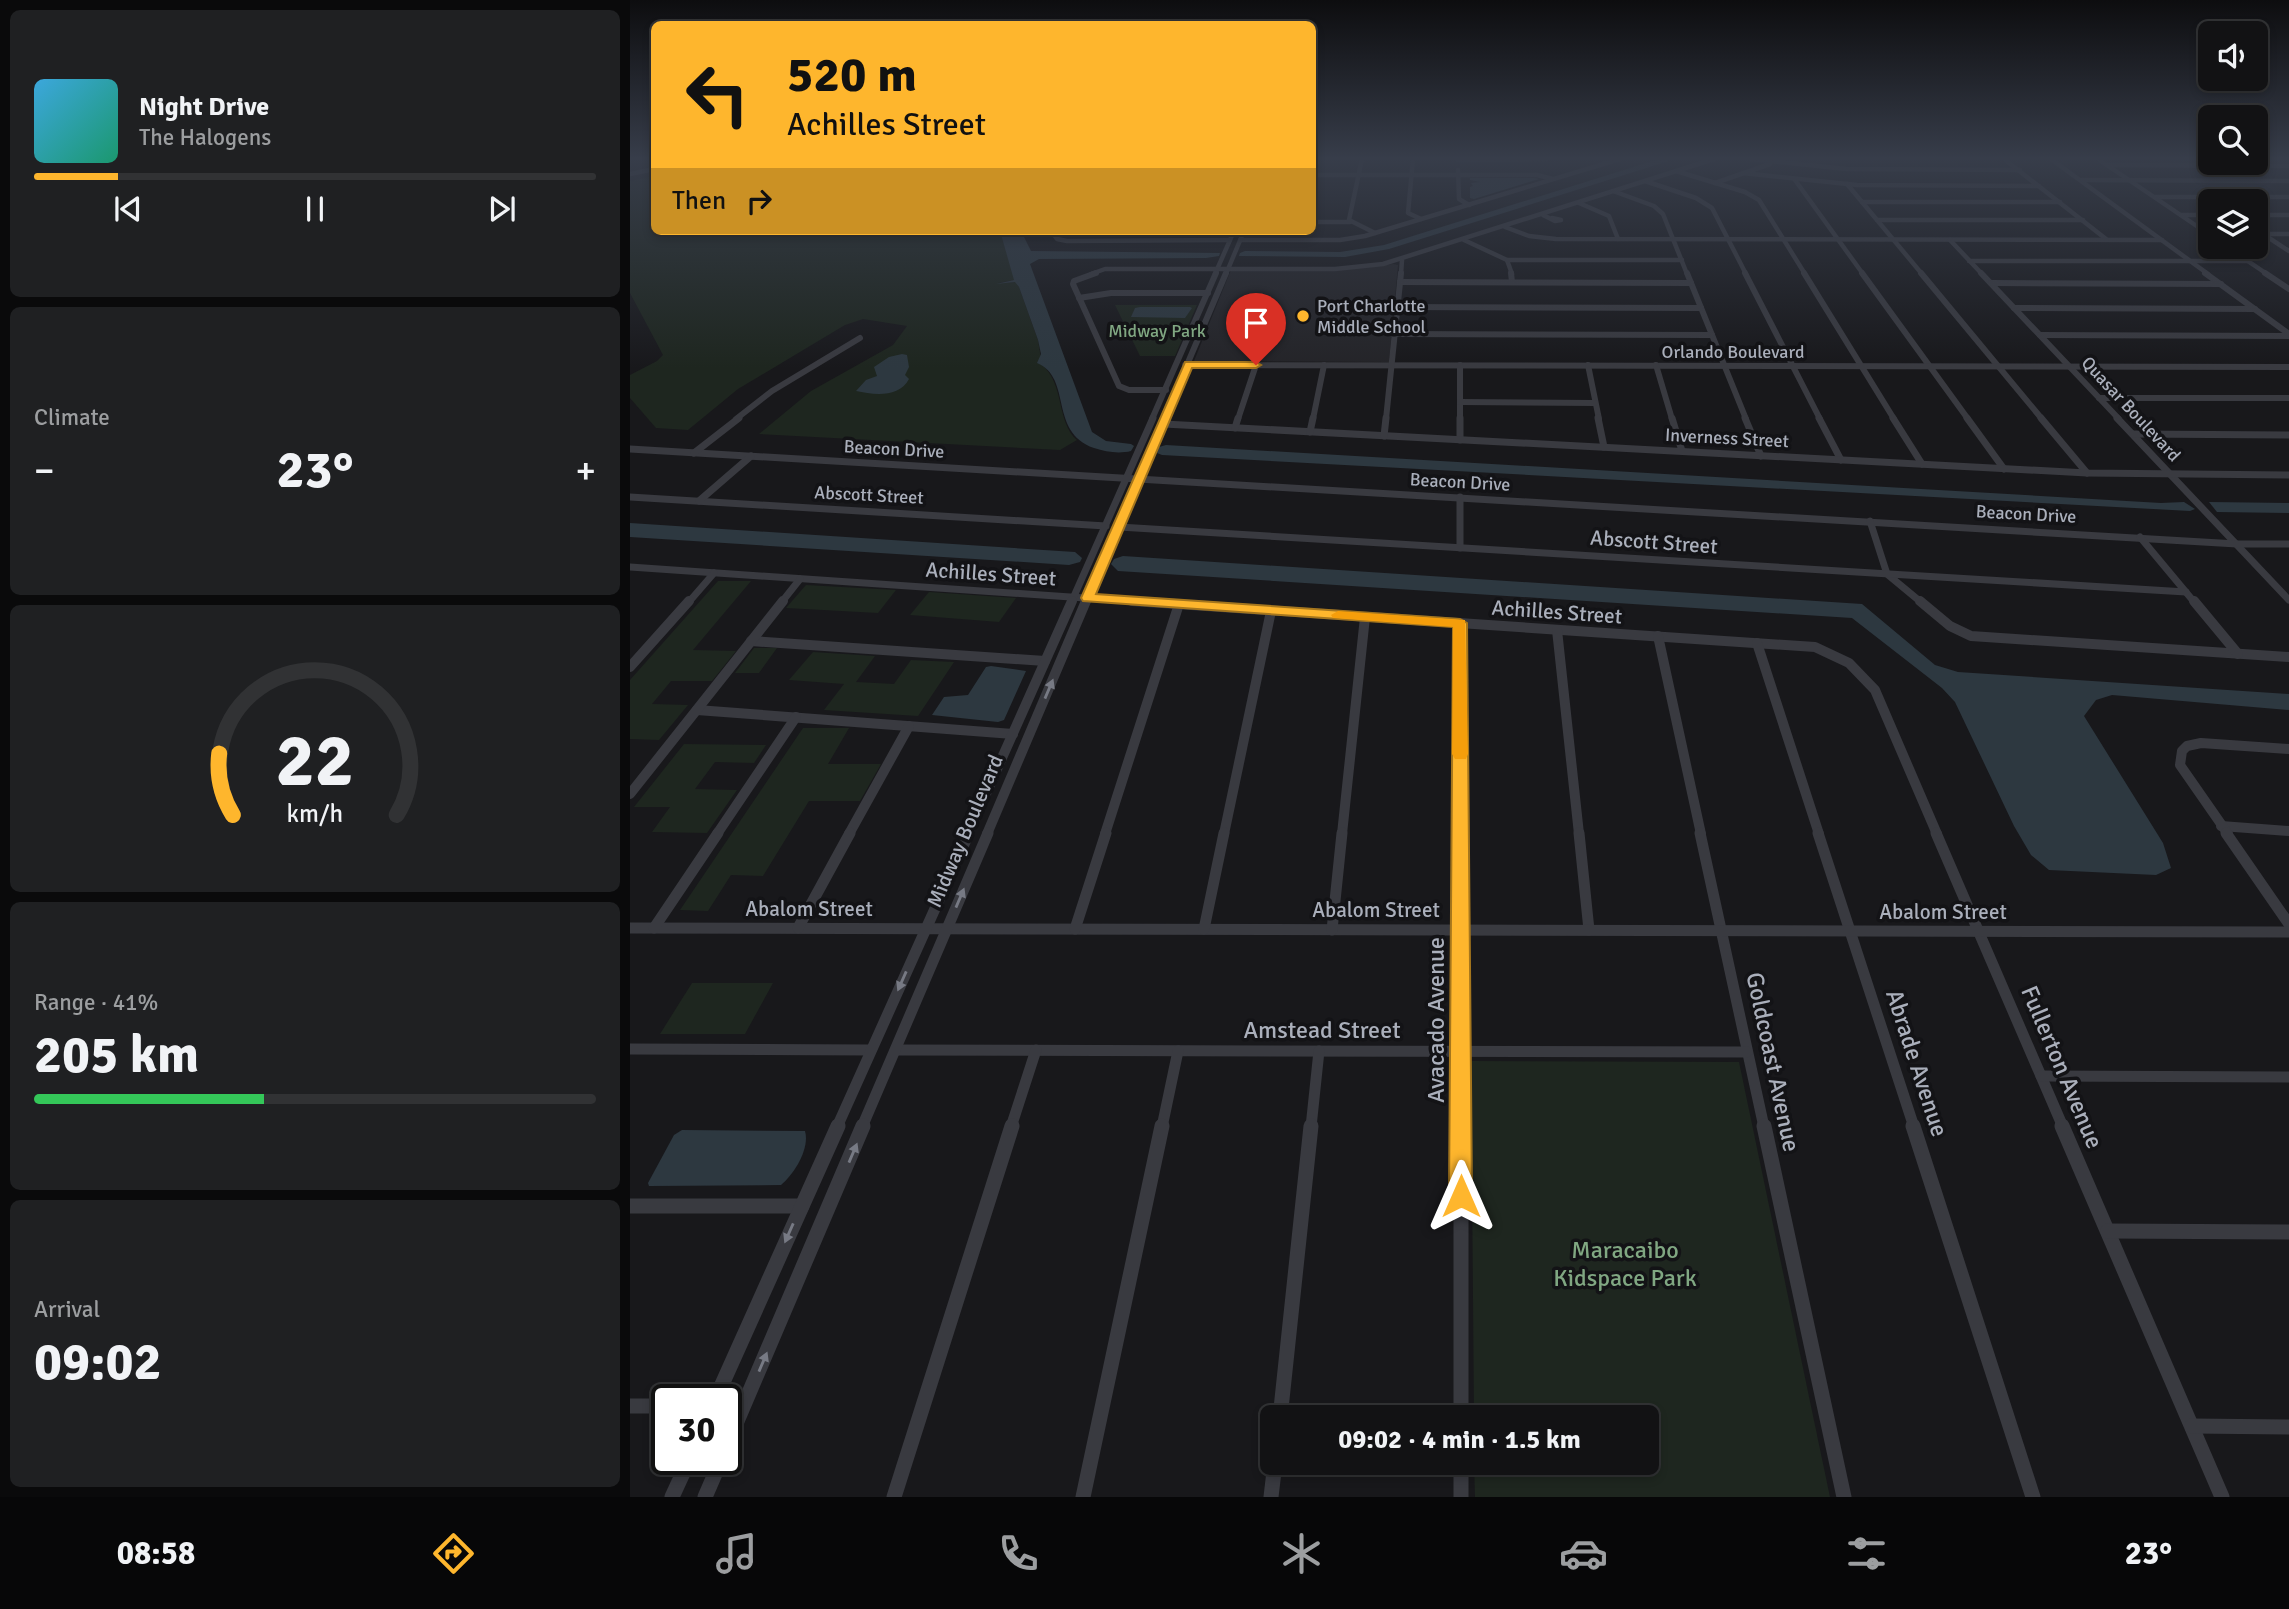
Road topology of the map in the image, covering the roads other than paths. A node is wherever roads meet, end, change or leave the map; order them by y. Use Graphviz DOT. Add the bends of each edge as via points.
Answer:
graph roads {
  1 [pos="1366,229"];
  2 [pos="1389,229"];
  3 [pos="1498,229"];
  4 [pos="1511,229"];
  5 [pos="1614,229"];
  6 [pos="1668,229"];
  7 [pos="1722,229"];
  8 [pos="1777,229"];
  9 [pos="1831,229"];
  10 [pos="1884,229"];
  11 [pos="2093,229"];
  12 [pos="2147,229"];
  13 [pos="1375,233"];
  14 [pos="2268,234"];
  15 [pos="2289,234"];
  16 [pos="1053,235"];
  17 [pos="1097,235"];
  18 [pos="1143,235"];
  19 [pos="1188,235"];
  20 [pos="1232,235"];
  21 [pos="1242,235"];
  22 [pos="1618,239"];
  23 [pos="1673,239"];
  24 [pos="1728,239"];
  25 [pos="1783,239"];
  26 [pos="1838,239"];
  27 [pos="1893,239"];
  28 [pos="2268,239"];
  29 [pos="1185,240"];
  30 [pos="1230,240"];
  31 [pos="1240,240"];
  32 [pos="1464,240"];
  33 [pos="1950,240"];
  34 [pos="2107,240"];
  35 [pos="2162,240"];
  36 [pos="1093,241"];
  37 [pos="1139,241"];
  38 [pos="2289,251"];
  39 [pos="2245,259"];
  40 [pos="1402,260"];
  41 [pos="1507,260"];
  42 [pos="1682,260"];
  43 [pos="1969,261"];
  44 [pos="2190,261"];
  45 [pos="2248,261"];
  46 [pos="1223,269"];
  47 [pos="1072,271"];
  48 [pos="1086,275"];
  49 [pos="1400,282"];
  50 [pos="1512,282"];
  51 [pos="1691,283"];
  52 [pos="1991,283"];
  53 [pos="2221,284"];
  54 [pos="2289,289"];
  55 [pos="1208,293"];
  56 [pos="1079,298"];
  57 [pos="1398,307"];
  58 [pos="1701,308"];
  59 [pos="2014,308"];
  60 [pos="2255,309"];
  61 [pos="1395,334"];
  62 [pos="1712,335"];
  63 [pos="2040,335"];
  64 [pos="2289,335"];
  65 [pos="860,338"];
  66 [pos="1183,365"];
  67 [pos="1256,365"];
  68 [pos="1324,365"];
  69 [pos="1392,365"];
  70 [pos="1460,365"];
  71 [pos="1588,365"];
  72 [pos="1656,365"];
  73 [pos="1724,366"];
  74 [pos="1793,366"];
  75 [pos="1861,366"];
  76 [pos="1929,366"];
  77 [pos="1998,366"];
  78 [pos="2069,366"];
  79 [pos="2289,366"];
  80 [pos="1166,390"];
  81 [pos="2099,398"];
  82 [pos="2289,398"];
  83 [pos="1460,402"];
  84 [pos="1595,403"];
  85 [pos="1164,424"];
  86 [pos="1236,428"];
  87 [pos="1310,432"];
  88 [pos="2133,434"];
  89 [pos="2289,435"];
  90 [pos="1384,436"];
  91 [pos="1460,440"];
  92 [pos="1604,447"];
  93 [pos="630,449"];
  94 [pos="1682,452"];
  95 [pos="694,453"];
  96 [pos="751,456"];
  97 [pos="1761,456"];
  98 [pos="1841,460"];
  99 [pos="1922,464"];
  100 [pos="2004,469"];
  101 [pos="2087,473"];
  102 [pos="2171,475"];
  103 [pos="2289,475"];
  104 [pos="1127,478"];
  105 [pos="1140,479"];
  106 [pos="630,497"];
  107 [pos="1460,498"];
  108 [pos="699,501"];
  109 [pos="1870,521"];
  110 [pos="1106,526"];
  111 [pos="1119,527"];
  112 [pos="2140,537"];
  113 [pos="2236,544"];
  114 [pos="2289,544"];
  115 [pos="1460,548"];
  116 [pos="630,568"];
  117 [pos="714,573"];
  118 [pos="1887,574"];
  119 [pos="800,579"];
  120 [pos="2186,592"];
  121 [pos="1074,597"];
  122 [pos="1088,598"];
  123 [pos="2289,600"];
  124 [pos="1179,604"];
  125 [pos="1271,611"];
  126 [pos="1365,617"];
  127 [pos="1460,623"];
  128 [pos="1557,630"];
  129 [pos="1658,636"];
  130 [pos="751,641"];
  131 [pos="1757,643"];
  132 [pos="2238,654"];
  133 [pos="2289,657"];
  134 [pos="1045,661"];
  135 [pos="1849,663"];
  136 [pos="630,667"];
  137 [pos="697,710"];
  138 [pos="796,718"];
  139 [pos="909,726"];
  140 [pos="1013,734"];
  141 [pos="2289,749"];
  142 [pos="630,794"];
  143 [pos="2221,826"];
  144 [pos="2289,831"];
  145 [pos="2289,924"];
  146 [pos="630,928"];
  147 [pos="654,928"];
  148 [pos="798,928"];
  149 [pos="925,928"];
  150 [pos="948,928"];
  151 [pos="1075,929"];
  152 [pos="1203,929"];
  153 [pos="1332,930"];
  154 [pos="1461,930"];
  155 [pos="1589,930"];
  156 [pos="1721,930"];
  157 [pos="1850,931"];
  158 [pos="1979,931"];
  159 [pos="2289,932"];
  160 [pos="630,1049"];
  161 [pos="871,1050"];
  162 [pos="897,1050"];
  163 [pos="1037,1050"];
  164 [pos="1178,1051"];
  165 [pos="1319,1051"];
  166 [pos="1460,1052"];
  167 [pos="1747,1052"];
  168 [pos="2041,1076"];
  169 [pos="2289,1077"];
  170 [pos="630,1206"];
  171 [pos="802,1206"];
  172 [pos="2108,1231"];
  173 [pos="2289,1232"];
  174 [pos="722,1384"];
  175 [pos="1281,1405"];
  176 [pos="1461,1405"];
  177 [pos="630,1406"];
  178 [pos="651,1406"];
  179 [pos="742,1410"];
  180 [pos="2192,1426"];
  181 [pos="2289,1426"];
  182 [pos="682,1475"];
  183 [pos="715,1475"];
  184 [pos="1274,1475"];
  185 [pos="1461,1475"];
  186 [pos="672,1497"];
  187 [pos="705,1497"];
  188 [pos="894,1497"];
  189 [pos="1083,1497"];
  190 [pos="1271,1497"];
  191 [pos="1461,1497"];
  192 [pos="1844,1497"];
  193 [pos="2033,1497"];
  194 [pos="2222,1497"];
  1 -- 13 [label="street"];
  2 -- 13 [label="street"];
  3 -- 32 [label="street"];
  4 -- 22 [label="street" via="1543,238"];
  5 -- 22 [label="street"];
  6 -- 23 [label="street"];
  7 -- 24 [label="street"];
  8 -- 25 [label="street"];
  9 -- 26 [label="street"];
  10 -- 27 [label="street"];
  11 -- 34 [label="street"];
  12 -- 35 [label="street"];
  13 -- 31 [label="street" via="1340,240"];
  14 -- 15 [label="street"];
  16 -- 36 [label="street" via="1061,240"];
  17 -- 36 [label="street"];
  18 -- 37 [label="street"];
  19 -- 29 [label="street"];
  20 -- 30 [label="street, Midway Boulevard"];
  21 -- 31 [label="street, Midway Boulevard"];
  22 -- 23 [label="street"];
  23 -- 24 [label="street"];
  23 -- 42 [label="street"];
  24 -- 25 [label="street"];
  24 -- 74 [label="street"];
  25 -- 26 [label="street"];
  25 -- 75 [label="street"];
  26 -- 27 [label="street"];
  26 -- 76 [label="street"];
  27 -- 33 [label="street"];
  27 -- 77 [label="street"];
  28 -- 38 [label="street"];
  29 -- 30 [label="street"];
  29 -- 37 [label="street"];
  30 -- 46 [label="street, Midway Boulevard"];
  31 -- 46 [label="street, Midway Boulevard"];
  32 -- 40 [label="street"];
  32 -- 41 [label="street"];
  33 -- 34 [label="street"];
  33 -- 43 [label="street, Quasar Boulevard"];
  34 -- 35 [label="street"];
  35 -- 44 [label="street"];
  36 -- 37 [label="street"];
  39 -- 45 [label="street"];
  40 -- 46 [label="street" via="1350,268"];
  40 -- 49 [label="street"];
  41 -- 42 [label="street"];
  41 -- 50 [label="street"];
  42 -- 51 [label="street"];
  43 -- 44 [label="street"];
  43 -- 52 [label="street, Quasar Boulevard"];
  44 -- 45 [label="street"];
  44 -- 53 [label="street"];
  45 -- 54 [label="street"];
  46 -- 48 [label="street" via="1105,269"];
  46 -- 55 [label="street, Midway Boulevard"];
  46 -- 66 [label="street, Midway Boulevard"];
  47 -- 48 [label="street"];
  48 -- 56 [label="street" via="1073,284"];
  49 -- 50 [label="street"];
  49 -- 57 [label="street"];
  50 -- 51 [label="street"];
  51 -- 58 [label="street"];
  52 -- 53 [label="street"];
  52 -- 59 [label="street, Quasar Boulevard"];
  53 -- 60 [label="street"];
  55 -- 56 [label="street" via="1111,293"];
  55 -- 66 [label="street, Midway Boulevard"];
  56 -- 80 [label="street" via="1119,386"];
  57 -- 58 [label="street"];
  57 -- 61 [label="street"];
  58 -- 62 [label="street"];
  59 -- 60 [label="street"];
  59 -- 63 [label="street, Quasar Boulevard"];
  60 -- 64 [label="street"];
  61 -- 62 [label="street"];
  61 -- 69 [label="street"];
  62 -- 73 [label="street"];
  63 -- 64 [label="street"];
  63 -- 78 [label="street, Quasar Boulevard"];
  65 -- 95 [label="street" via="772,391"];
  66 -- 67 [label="street, Orlando Boulevard"];
  66 -- 80 [label="street, Midway Boulevard"];
  66 -- 85 [label="street, Midway Boulevard"];
  67 -- 68 [label="street, Orlando Boulevard"];
  67 -- 86 [label="street"];
  68 -- 69 [label="street, Orlando Boulevard"];
  68 -- 87 [label="street"];
  69 -- 70 [label="street, Orlando Boulevard"];
  69 -- 90 [label="street"];
  70 -- 71 [label="street, Orlando Boulevard"];
  70 -- 83 [label="street"];
  71 -- 72 [label="street, Orlando Boulevard"];
  71 -- 84 [label="street"];
  72 -- 73 [label="street, Orlando Boulevard"];
  72 -- 94 [label="street"];
  73 -- 74 [label="street, Orlando Boulevard"];
  73 -- 97 [label="street"];
  74 -- 75 [label="street, Orlando Boulevard"];
  74 -- 98 [label="street"];
  75 -- 76 [label="street, Orlando Boulevard"];
  75 -- 99 [label="street"];
  76 -- 77 [label="street, Orlando Boulevard"];
  76 -- 100 [label="street"];
  77 -- 78 [label="street, Orlando Boulevard"];
  77 -- 101 [label="street"];
  78 -- 79 [label="street, Orlando Boulevard"];
  78 -- 81 [label="street, Quasar Boulevard"];
  80 -- 104 [label="street, Midway Boulevard"];
  81 -- 82 [label="street"];
  81 -- 88 [label="street, Quasar Boulevard"];
  83 -- 84 [label="street"];
  83 -- 91 [label="street"];
  84 -- 92 [label="street"];
  85 -- 86 [label="street, Inverness Street"];
  85 -- 105 [label="street, Midway Boulevard"];
  86 -- 87 [label="street, Inverness Street"];
  87 -- 90 [label="street, Inverness Street"];
  88 -- 89 [label="street"];
  88 -- 102 [label="street, Quasar Boulevard"];
  90 -- 91 [label="street, Inverness Street"];
  91 -- 92 [label="street, Inverness Street"];
  92 -- 94 [label="street, Inverness Street"];
  93 -- 95 [label="street, Beacon Drive"];
  94 -- 97 [label="street, Inverness Street"];
  95 -- 96 [label="street, Beacon Drive"];
  96 -- 104 [label="street, Beacon Drive"];
  96 -- 108 [label="street"];
  97 -- 98 [label="street, Inverness Street"];
  98 -- 99 [label="street, Inverness Street"];
  99 -- 100 [label="street, Inverness Street"];
  100 -- 101 [label="street, Inverness Street"];
  101 -- 102 [label="street, Inverness Street"];
  102 -- 103 [label="street, Inverness Street"];
  102 -- 113 [label="street, Quasar Boulevard"];
  104 -- 105 [label="street, Beacon Drive"];
  104 -- 110 [label="street, Midway Boulevard"];
  105 -- 107 [label="street, Beacon Drive"];
  105 -- 111 [label="street, Midway Boulevard"];
  106 -- 108 [label="street, Abscott Street"];
  107 -- 109 [label="street, Beacon Drive"];
  107 -- 115 [label="street"];
  108 -- 110 [label="street, Abscott Street"];
  109 -- 112 [label="street, Beacon Drive"];
  109 -- 118 [label="street"];
  110 -- 121 [label="street, Midway Boulevard"];
  111 -- 115 [label="street, Abscott Street"];
  111 -- 122 [label="street, Midway Boulevard"];
  112 -- 113 [label="street, Beacon Drive"];
  112 -- 120 [label="street"];
  113 -- 114 [label="street, Beacon Drive"];
  113 -- 123 [label="street, Quasar Boulevard"];
  115 -- 118 [label="street, Abscott Street"];
  116 -- 117 [label="street, Achilles Street"];
  117 -- 119 [label="street, Achilles Street"];
  117 -- 136 [label="street"];
  118 -- 120 [label="street, Abscott Street"];
  118 -- 132 [label="street" via="1950,626 1971,636"];
  119 -- 121 [label="street, Achilles Street"];
  119 -- 130 [label="street"];
  120 -- 132 [label="street"];
  121 -- 122 [label="street, Achilles Street"];
  121 -- 134 [label="street, Midway Boulevard"];
  122 -- 124 [label="street, Achilles Street"];
  150 -- 122 [label="street, Midway Boulevard, one-way"];
  124 -- 125 [label="street, Achilles Street"];
  124 -- 151 [label="street"];
  125 -- 126 [label="street, Achilles Street"];
  125 -- 152 [label="street"];
  126 -- 127 [label="street, Achilles Street"];
  126 -- 153 [label="street"];
  127 -- 128 [label="street, Achilles Street"];
  127 -- 154 [label="street, Avacado Avenue"];
  128 -- 129 [label="street, Achilles Street"];
  128 -- 155 [label="street"];
  129 -- 131 [label="street, Achilles Street"];
  129 -- 156 [label="street, Goldcoast Avenue"];
  130 -- 134 [label="street"];
  130 -- 137 [label="street"];
  131 -- 135 [label="street, Achilles Street" via="1829,650"];
  131 -- 157 [label="street, Abrade Avenue"];
  132 -- 133 [label="street"];
  134 -- 140 [label="street, Midway Boulevard"];
  135 -- 158 [label="street, Fullerton Avenue" via="1875,690"];
  137 -- 138 [label="street"];
  137 -- 142 [label="street"];
  138 -- 139 [label="street"];
  138 -- 147 [label="street"];
  139 -- 140 [label="street"];
  139 -- 148 [label="street"];
  140 -- 149 [label="street, Midway Boulevard"];
  141 -- 143 [label="street" via="2201,743 2182,749 2180,765"];
  143 -- 144 [label="street"];
  143 -- 145 [label="street"];
  146 -- 147 [label="street, Abalom Street"];
  147 -- 148 [label="street, Abalom Street"];
  148 -- 149 [label="street, Abalom Street"];
  149 -- 150 [label="street, Abalom Street"];
  149 -- 161 [label="street, Midway Boulevard, one-way"];
  150 -- 151 [label="street, Abalom Street"];
  150 -- 162 [label="street, Midway Boulevard"];
  151 -- 152 [label="street, Abalom Street"];
  152 -- 153 [label="street, Abalom Street"];
  153 -- 154 [label="street, Abalom Street"];
  154 -- 155 [label="street, Abalom Street"];
  154 -- 166 [label="street, Avacado Avenue"];
  155 -- 156 [label="street, Abalom Street"];
  156 -- 157 [label="street, Abalom Street"];
  156 -- 167 [label="street, Goldcoast Avenue"];
  157 -- 158 [label="street, Abalom Street"];
  157 -- 193 [label="street, Abrade Avenue"];
  158 -- 159 [label="street, Abalom Street"];
  158 -- 168 [label="street, Fullerton Avenue"];
  160 -- 161 [label="street"];
  161 -- 171 [label="street, Midway Boulevard"];
  162 -- 163 [label="street, Amstead Street"];
  179 -- 162 [label="street, Midway Boulevard, one-way"];
  163 -- 164 [label="street, Amstead Street"];
  163 -- 188 [label="street"];
  164 -- 165 [label="street, Amstead Street"];
  164 -- 189 [label="street"];
  165 -- 166 [label="street, Amstead Street"];
  165 -- 175 [label="street"];
  166 -- 167 [label="street, Amstead Street"];
  166 -- 176 [label="street, Avacado Avenue"];
  167 -- 192 [label="street, Goldcoast Avenue"];
  168 -- 169 [label="street"];
  168 -- 172 [label="street, Fullerton Avenue"];
  170 -- 171 [label="street"];
  171 -- 174 [label="street, Midway Boulevard, one-way"];
  172 -- 173 [label="street"];
  172 -- 180 [label="street, Fullerton Avenue"];
  177 -- 178 [label="street"];
  180 -- 181 [label="street"];
  180 -- 194 [label="street, Fullerton Avenue"];
  182 -- 186 [label="street"];
  183 -- 187 [label="street"];
  184 -- 190 [label="street"];
  185 -- 191 [label="street"];
}
